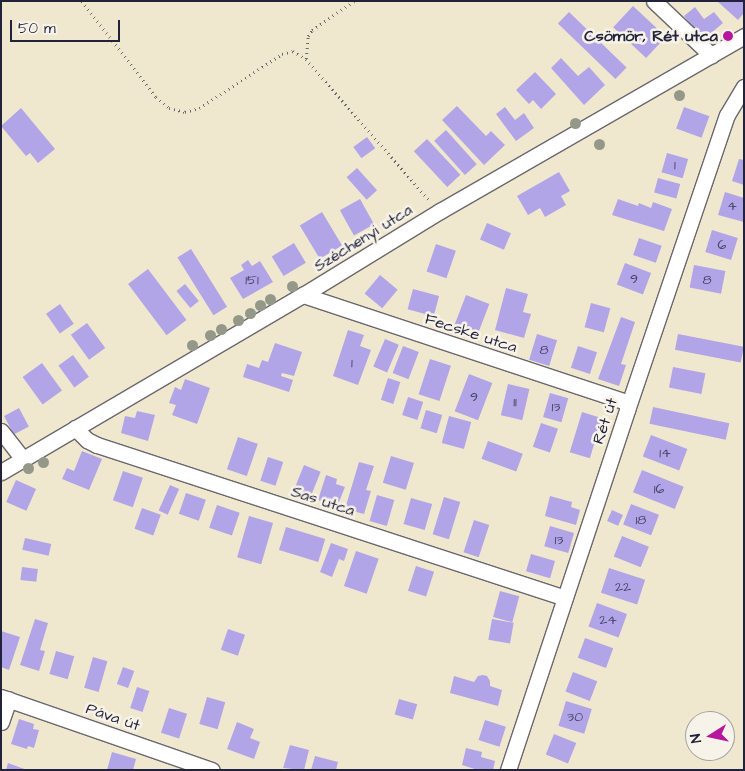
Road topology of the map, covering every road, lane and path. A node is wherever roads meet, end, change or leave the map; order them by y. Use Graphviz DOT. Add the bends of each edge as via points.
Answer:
graph roads {
  1 [pos="82,1"];
  2 [pos="354,1"];
  3 [pos="654,1"];
  4 [pos="744,36"];
  5 [pos="710,55"];
  6 [pos="306,58"];
  7 [pos="744,87"];
  8 [pos="440,211"];
  9 [pos="303,295"];
  10 [pos="629,403"];
  11 [pos="75,428"];
  12 [pos="1,431"];
  13 [pos="23,459"];
  14 [pos="1,472"];
  15 [pos="565,598"];
  16 [pos="5,698"];
  17 [pos="1,722"];
  18 [pos="212,770"];
  19 [pos="508,770"];
  1 -- 6 [label="path" via="156,97 169,108 185,112 199,108 282,54 293,51"];
  2 -- 6 [label="path" via="312,30 308,36"];
  3 -- 5 [label="street"];
  4 -- 5 [label="street, Széchenyi utca"];
  5 -- 8 [label="street, Széchenyi utca"];
  6 -- 8 [label="path"];
  7 -- 10 [label="street, Rét út" via="727,115"];
  8 -- 9 [label="street, Széchenyi utca"];
  9 -- 10 [label="street, Fecske utca"];
  9 -- 11 [label="street, Széchenyi utca"];
  10 -- 15 [label="street, Rét út"];
  11 -- 13 [label="street, Széchenyi utca"];
  11 -- 15 [label="street, Sas utca" via="97,445"];
  12 -- 13 [label="street"];
  13 -- 14 [label="street, Széchenyi utca"];
  15 -- 19 [label="street, Rét út"];
  16 -- 17 [label="street"];
  16 -- 18 [label="street, Páva út"];
}
